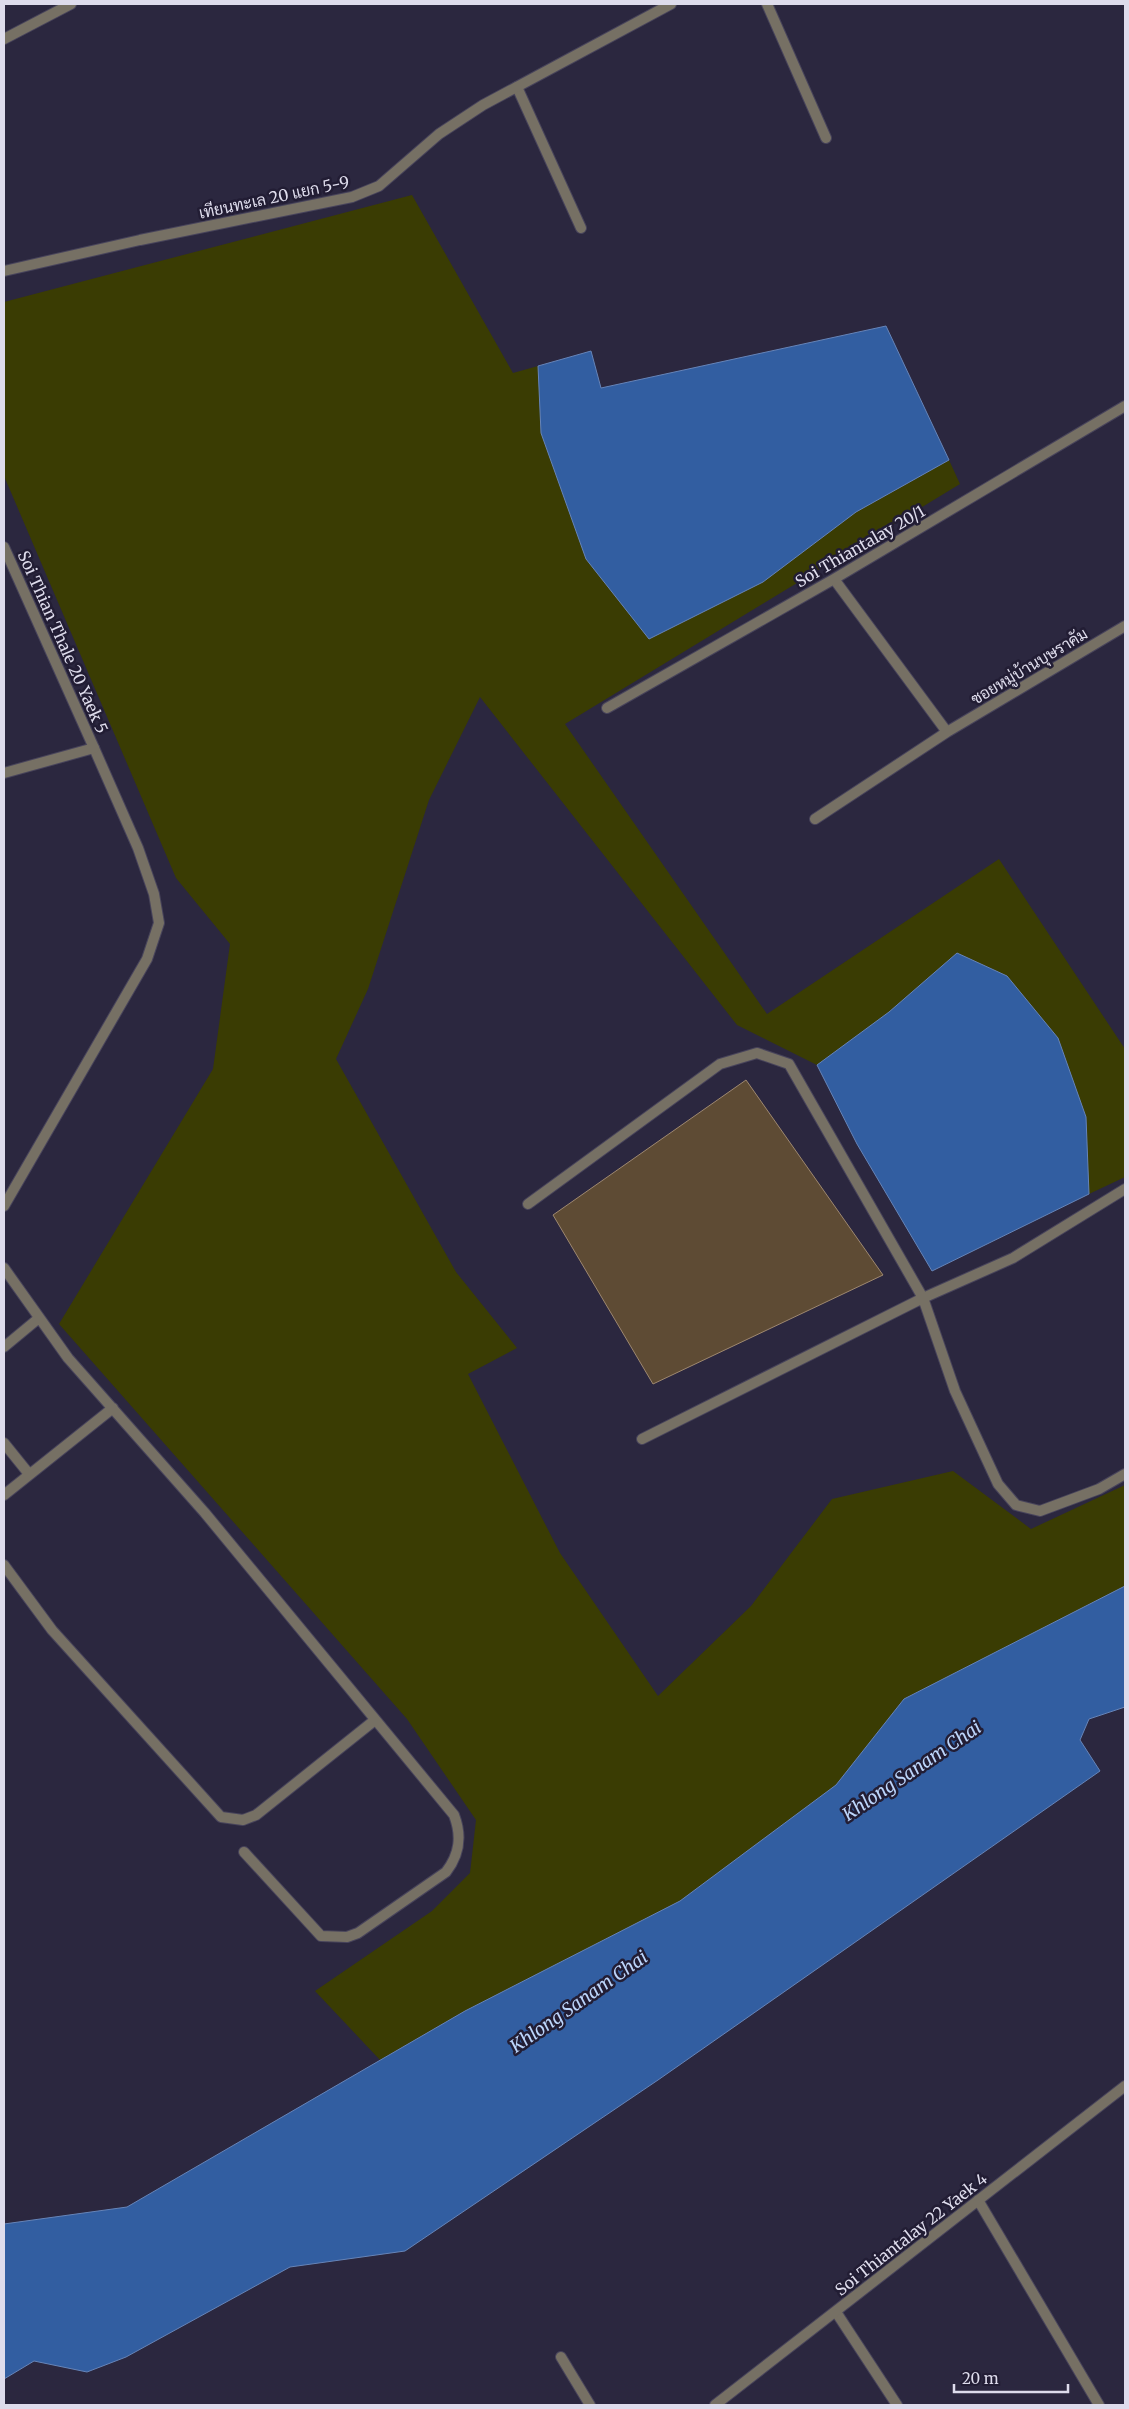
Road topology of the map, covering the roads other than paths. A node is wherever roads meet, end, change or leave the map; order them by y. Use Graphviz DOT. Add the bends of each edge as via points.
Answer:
graph roads {
  1 [pos="71,4"];
  2 [pos="671,4"];
  3 [pos="767,4"];
  4 [pos="650,8"];
  5 [pos="4,39"];
  6 [pos="517,87"];
  7 [pos="826,138"];
  8 [pos="581,228"];
  9 [pos="4,271"];
  10 [pos="1125,406"];
  11 [pos="4,547"];
  12 [pos="834,579"];
  13 [pos="1125,626"];
  14 [pos="607,708"];
  15 [pos="947,732"];
  16 [pos="94,748"];
  17 [pos="4,773"];
  18 [pos="815,819"];
  19 [pos="1125,1189"];
  20 [pos="528,1204"];
  21 [pos="4,1206"];
  22 [pos="4,1268"];
  23 [pos="923,1298"];
  24 [pos="39,1318"];
  25 [pos="4,1347"];
  26 [pos="112,1408"];
  27 [pos="642,1439"];
  28 [pos="4,1443"];
  29 [pos="29,1474"];
  30 [pos="1125,1474"];
  31 [pos="4,1495"];
  32 [pos="4,1565"];
  33 [pos="375,1720"];
  34 [pos="244,1852"];
  35 [pos="1125,2086"];
  36 [pos="978,2200"];
  37 [pos="836,2312"];
  38 [pos="561,2357"];
  39 [pos="590,2405"];
  40 [pos="715,2405"];
  41 [pos="897,2405"];
  42 [pos="1099,2405"];
  1 -- 5 [label="street"];
  2 -- 4 [label="street, เทียนทะเล 20 แยก 5-9"];
  3 -- 7 [label="street"];
  4 -- 6 [label="street, เทียนทะเล 20 แยก 5-9"];
  6 -- 8 [label="street"];
  6 -- 9 [label="street, เทียนทะเล 20 แยก 5-9" via="439,134 379,186 352,197"];
  10 -- 12 [label="street, Soi Thiantalay 20/1"];
  11 -- 16 [label="street, Soi Thian Thale 20 Yaek 5"];
  12 -- 14 [label="street, Soi Thiantalay 20/1"];
  12 -- 15 [label="street"];
  13 -- 15 [label="street, ซอยหมู่บ้านบุษราคัม"];
  15 -- 18 [label="street, ซอยหมู่บ้านบุษราคัม"];
  16 -- 17 [label="street"];
  16 -- 21 [label="street, Soi Thian Thale 20 Yaek 5" via="138,848 154,894 159,923 147,959"];
  19 -- 23 [label="street" via="1013,1258"];
  20 -- 23 [label="street" via="720,1064 756,1053 789,1064"];
  22 -- 24 [label="street"];
  23 -- 27 [label="street"];
  23 -- 30 [label="street" via="955,1391 998,1484 1016,1505 1040,1512 1099,1489"];
  24 -- 25 [label="street"];
  24 -- 26 [label="street" via="68,1358"];
  26 -- 29 [label="street"];
  26 -- 33 [label="street" via="267,1586"];
  28 -- 29 [label="street"];
  29 -- 31 [label="street"];
  32 -- 33 [label="street" via="52,1630 221,1817 243,1820 256,1815"];
  33 -- 34 [label="street" via="454,1815 459,1845 455,1861 446,1872 358,1933 336,1938 322,1936"];
  35 -- 36 [label="street, Soi Thiantalay 22 Yaek 4"];
  36 -- 37 [label="street, Soi Thiantalay 22 Yaek 4"];
  36 -- 42 [label="street"];
  37 -- 40 [label="street, Soi Thiantalay 22 Yaek 4"];
  37 -- 41 [label="street"];
  38 -- 39 [label="street"];
}
